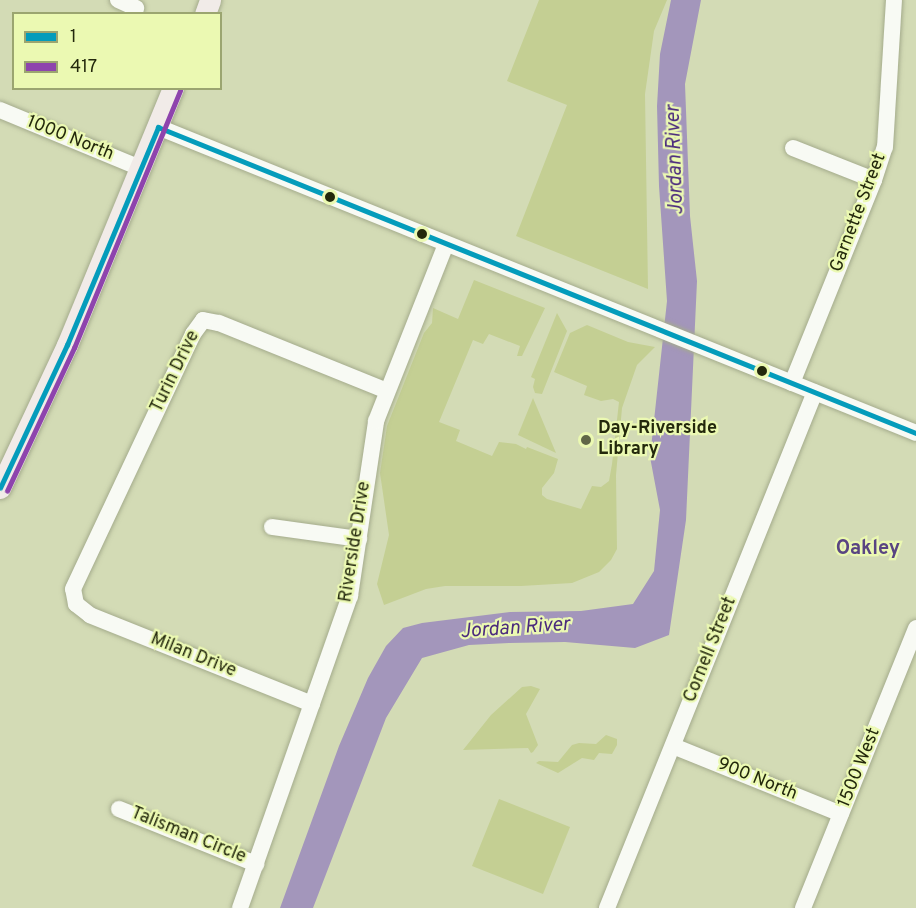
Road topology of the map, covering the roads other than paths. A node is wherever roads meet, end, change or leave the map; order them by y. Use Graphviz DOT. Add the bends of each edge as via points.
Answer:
graph roads {
  1 [pos="118,0"];
  2 [pos="894,0"];
  3 [pos="136,8"];
  4 [pos="173,90"];
  5 [pos="0,110"];
  6 [pos="158,128"];
  7 [pos="793,148"];
  8 [pos="140,168"];
  9 [pos="874,180"];
  10 [pos="446,244"];
  11 [pos="792,383"];
  12 [pos="387,391"];
  13 [pos="815,393"];
  14 [pos="916,433"];
  15 [pos="0,488"];
  16 [pos="272,527"];
  17 [pos="359,539"];
  18 [pos="76,604"];
  19 [pos="916,628"];
  20 [pos="312,704"];
  21 [pos="673,746"];
  22 [pos="119,809"];
  23 [pos="841,814"];
  24 [pos="256,864"];
  25 [pos="240,908"];
  26 [pos="607,908"];
  27 [pos="803,908"];
  1 -- 3 [label="street"];
  2 -- 9 [label="street, Garnette Street" via="888,129"];
  4 -- 6 [label="main road"];
  5 -- 8 [label="street, 1000 North"];
  6 -- 8 [label="main road"];
  6 -- 10 [label="street"];
  7 -- 9 [label="street"];
  8 -- 15 [label="main road" via="67,345"];
  9 -- 11 [label="street, Garnette Street"];
  10 -- 11 [label="street"];
  10 -- 12 [label="street, Riverside Drive"];
  11 -- 13 [label="street"];
  12 -- 17 [label="street, Riverside Drive" via="373,432"];
  12 -- 18 [label="street, Turin Drive" via="203,320 76,578 72,594"];
  13 -- 14 [label="street"];
  13 -- 21 [label="street, Cornell Street"];
  16 -- 17 [label="street"];
  17 -- 20 [label="street, Riverside Drive" via="350,596"];
  18 -- 20 [label="street, Milan Drive" via="90,615"];
  19 -- 23 [label="street, 1500 West"];
  20 -- 24 [label="street, Riverside Drive"];
  21 -- 23 [label="street, 900 North"];
  21 -- 26 [label="street, Cornell Street"];
  22 -- 24 [label="street, Talisman Circle"];
  23 -- 27 [label="street, 1500 West"];
  24 -- 25 [label="street, Riverside Drive"];
}
